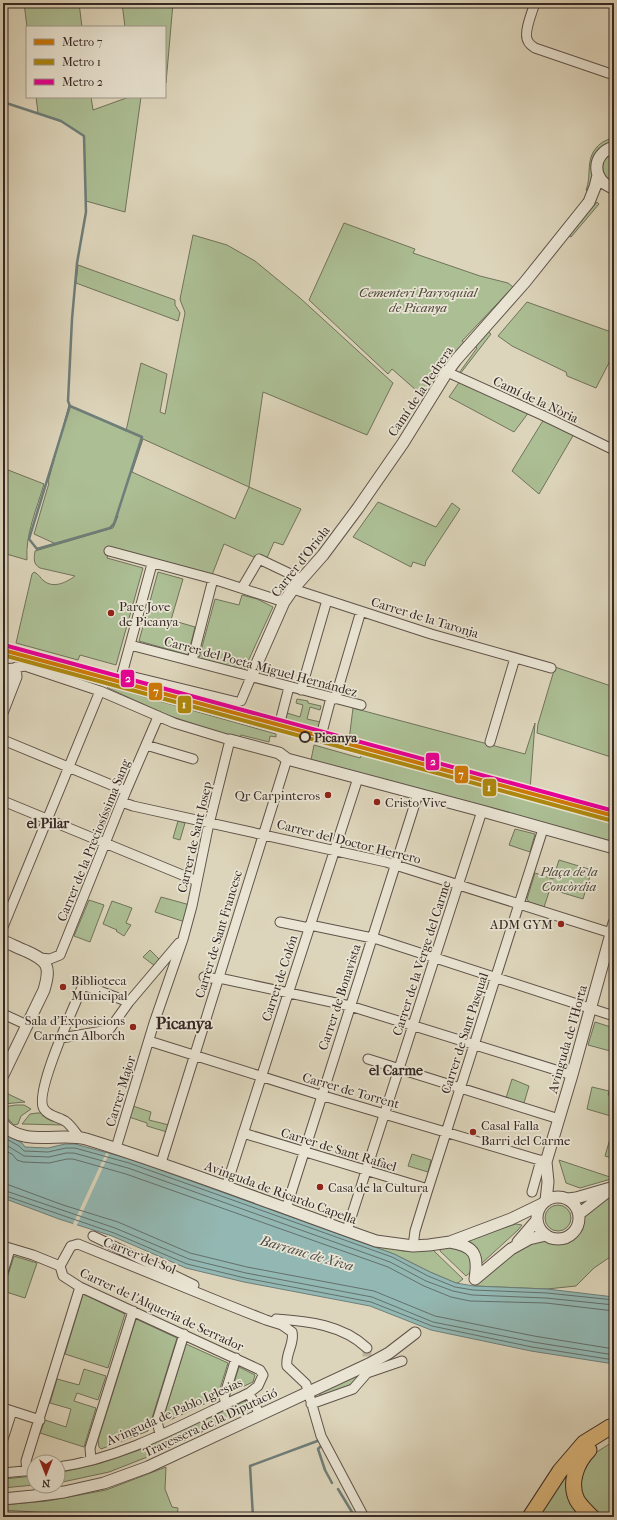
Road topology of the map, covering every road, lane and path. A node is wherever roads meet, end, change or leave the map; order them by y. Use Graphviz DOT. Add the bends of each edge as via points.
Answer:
graph roads {
  1 [pos="534,3"];
  2 [pos="614,75"];
  3 [pos="614,147"];
  4 [pos="598,175"];
  5 [pos="613,188"];
  6 [pos="589,202"];
  7 [pos="447,372"];
  8 [pos="614,450"];
  9 [pos="358,508"];
  10 [pos="109,551"];
  11 [pos="152,564"];
  12 [pos="213,579"];
  13 [pos="301,579"];
  14 [pos="242,588"];
  15 [pos="293,589"];
  16 [pos="327,600"];
  17 [pos="284,602"];
  18 [pos="362,611"];
  19 [pos="130,645"];
  20 [pos="515,658"];
  21 [pos="192,661"];
  22 [pos="10,668"];
  23 [pos="551,668"];
  24 [pos="251,677"];
  25 [pos="289,687"];
  26 [pos="301,690"];
  27 [pos="100,691"];
  28 [pos="3,695"];
  29 [pos="333,699"];
  30 [pos="361,705"];
  31 [pos="3,713"];
  32 [pos="158,717"];
  33 [pos="281,718"];
  34 [pos="322,732"];
  35 [pos="3,740"];
  36 [pos="230,740"];
  37 [pos="490,742"];
  38 [pos="146,745"];
  39 [pos="193,759"];
  40 [pos="287,759"];
  41 [pos="69,767"];
  42 [pos="358,778"];
  43 [pos="126,791"];
  44 [pos="418,794"];
  45 [pos="3,801"];
  46 [pos="122,802"];
  47 [pos="482,811"];
  48 [pos="47,820"];
  49 [pos="210,822"];
  50 [pos="543,829"];
  51 [pos="263,834"];
  52 [pos="106,844"];
  53 [pos="614,848"];
  54 [pos="334,850"];
  55 [pos="396,864"];
  56 [pos="197,881"];
  57 [pos="458,884"];
  58 [pos="519,904"];
  59 [pos="280,922"];
  60 [pos="3,927"];
  61 [pos="310,927"];
  62 [pos="613,928"];
  63 [pos="372,938"];
  64 [pos="183,939"];
  65 [pos="3,941"];
  66 [pos="40,958"];
  67 [pos="434,958"];
  68 [pos="204,977"];
  69 [pos="496,978"];
  70 [pos="219,979"];
  71 [pos="288,992"];
  72 [pos="129,1002"];
  73 [pos="350,1006"];
  74 [pos="590,1008"];
  75 [pos="3,1014"];
  76 [pos="614,1016"];
  77 [pos="27,1024"];
  78 [pos="413,1025"];
  79 [pos="61,1038"];
  80 [pos="149,1041"];
  81 [pos="474,1044"];
  82 [pos="194,1054"];
  83 [pos="368,1059"];
  84 [pos="399,1069"];
  85 [pos="3,1075"];
  86 [pos="572,1075"];
  87 [pos="261,1077"];
  88 [pos="460,1089"];
  89 [pos="321,1095"];
  90 [pos="384,1113"];
  91 [pos="559,1119"];
  92 [pos="3,1124"];
  93 [pos="446,1132"];
  94 [pos="243,1133"];
  95 [pos="79,1137"];
  96 [pos="116,1148"];
  97 [pos="303,1152"];
  98 [pos="544,1161"];
  99 [pos="161,1164"];
  100 [pos="366,1171"];
  101 [pos="226,1187"];
  102 [pos="613,1188"];
  103 [pos="428,1189"];
  104 [pos="532,1192"];
  105 [pos="565,1198"];
  106 [pos="544,1202"];
  107 [pos="286,1209"];
  108 [pos="579,1214"];
  109 [pos="511,1219"];
  110 [pos="537,1220"];
  111 [pos="347,1230"];
  112 [pos="546,1235"];
  113 [pos="93,1236"];
  114 [pos="450,1242"];
  115 [pos="413,1246"];
  116 [pos="7,1248"];
  117 [pos="512,1249"];
  118 [pos="60,1266"];
  119 [pos="3,1272"];
  120 [pos="80,1287"];
  121 [pos="220,1302"];
  122 [pos="133,1311"];
  123 [pos="266,1320"];
  124 [pos="415,1333"];
  125 [pos="184,1334"];
  126 [pos="367,1348"];
  127 [pos="236,1358"];
  128 [pos="402,1361"];
  129 [pos="260,1370"];
  130 [pos="308,1392"];
  131 [pos="248,1393"];
  132 [pos="226,1403"];
  133 [pos="311,1404"];
  134 [pos="8,1409"];
  135 [pos="260,1415"];
  136 [pos="40,1420"];
  137 [pos="614,1426"];
  138 [pos="160,1434"];
  139 [pos="614,1434"];
  140 [pos="3,1439"];
  141 [pos="28,1454"];
  142 [pos="91,1460"];
  143 [pos="66,1465"];
  144 [pos="26,1471"];
  145 [pos="3,1473"];
  146 [pos="3,1499"];
  147 [pos="364,1517"];
  148 [pos="530,1517"];
  149 [pos="592,1517"];
  1 -- 2 [label="street" via="526,35 530,44 535,48"];
  3 -- 4 [label="street, Camí de la Pedrera" via="605,151 599,158 596,166"];
  4 -- 5 [label="street" via="603,183"];
  4 -- 6 [label="street, Camí de la Pedrera"];
  5 -- 6 [label="street, Camí de la Pedrera"];
  6 -- 7 [label="street, Camí de la Pedrera" via="526,282"];
  7 -- 8 [label="street, Camí de la Nòria"];
  7 -- 9 [label="street, Camí de la Pedrera" via="403,443"];
  9 -- 13 [label="street, Carrer d'Oriola" via="323,555"];
  10 -- 11 [label="street"];
  11 -- 12 [label="street"];
  11 -- 19 [label="street"];
  12 -- 14 [label="street"];
  12 -- 21 [label="street"];
  13 -- 14 [label="street" via="260,559"];
  13 -- 15 [label="street, Carrer d'Oriola"];
  14 -- 17 [label="street"];
  15 -- 16 [label="street, Carrer de la Taronja"];
  15 -- 17 [label="street, Carrer d'Oriola"];
  16 -- 18 [label="street, Carrer de la Taronja"];
  16 -- 26 [label="street"];
  17 -- 24 [label="street, Carrer d'Oriola"];
  18 -- 20 [label="street, Carrer de la Taronja"];
  18 -- 29 [label="street"];
  19 -- 21 [label="street, Carrer del Poeta Miguel Hernández"];
  19 -- 24 [label="street, Carrer d'Oriola" via="122,674 237,702 241,701"];
  20 -- 23 [label="street, Carrer de la Taronja"];
  20 -- 37 [label="street"];
  21 -- 24 [label="street, Carrer del Poeta Miguel Hernández"];
  22 -- 27 [label="street" via="25,666"];
  22 -- 28 [label="street" via="10,676"];
  22 -- 31 [label="street" via="17,677"];
  24 -- 25 [label="street, Carrer del Poeta Miguel Hernández"];
  25 -- 26 [label="street, Carrer del Poeta Miguel Hernández"];
  25 -- 33 [label="street"];
  26 -- 29 [label="street, Carrer del Poeta Miguel Hernández"];
  27 -- 32 [label="street"];
  27 -- 41 [label="street"];
  29 -- 30 [label="street, Carrer del Poeta Miguel Hernández"];
  29 -- 34 [label="street"];
  32 -- 36 [label="street"];
  32 -- 38 [label="street, Carrer de la Preciosíssima Sang"];
  35 -- 41 [label="street"];
  36 -- 40 [label="street" via="279,753"];
  36 -- 49 [label="street, Carrer de Sant Josep"];
  38 -- 39 [label="street"];
  38 -- 43 [label="street, Carrer de la Preciosíssima Sang"];
  40 -- 42 [label="street"];
  40 -- 51 [label="street, Carrer de Sant Francesc"];
  41 -- 43 [label="street"];
  41 -- 48 [label="street"];
  42 -- 44 [label="street"];
  42 -- 54 [label="street, Carrer de Colón"];
  43 -- 46 [label="street, Carrer de la Preciosíssima Sang"];
  44 -- 47 [label="street"];
  44 -- 55 [label="street, Carrer de Bonavista"];
  45 -- 48 [label="street"];
  46 -- 49 [label="street, Carrer del Doctor Herrero"];
  46 -- 52 [label="street, Carrer de la Preciosíssima Sang"];
  47 -- 50 [label="street"];
  47 -- 57 [label="street, Carrer de la Verge del Carme"];
  48 -- 52 [label="street"];
  48 -- 60 [label="street"];
  49 -- 51 [label="street, Carrer del Doctor Herrero"];
  49 -- 56 [label="street, Carrer de Sant Josep"];
  50 -- 53 [label="street"];
  50 -- 58 [label="street, Carrer de Sant Pasqual"];
  51 -- 54 [label="street, Carrer del Doctor Herrero"];
  51 -- 70 [label="street, Carrer de Sant Francesc"];
  52 -- 56 [label="street"];
  52 -- 66 [label="street, Carrer de la Preciosíssima Sang" via="60,955 50,959"];
  54 -- 55 [label="street, Carrer del Doctor Herrero"];
  54 -- 61 [label="street, Carrer de Colón"];
  55 -- 57 [label="street, Carrer del Doctor Herrero"];
  55 -- 63 [label="street, Carrer de Bonavista"];
  56 -- 64 [label="street, Carrer de Sant Josep"];
  57 -- 58 [label="street, Carrer del Doctor Herrero"];
  57 -- 67 [label="street, Carrer de la Verge del Carme"];
  58 -- 62 [label="street, Carrer del Doctor Herrero"];
  58 -- 69 [label="street, Carrer de Sant Pasqual"];
  59 -- 61 [label="street"];
  61 -- 63 [label="street"];
  61 -- 71 [label="street, Carrer de Colón"];
  62 -- 74 [label="street, Avinguda de l'Horta"];
  63 -- 67 [label="street"];
  63 -- 73 [label="street, Carrer de Bonavista"];
  64 -- 72 [label="street"];
  64 -- 80 [label="street, Carrer de Sant Josep"];
  65 -- 66 [label="street"];
  66 -- 77 [label="street" via="46,964 47,980"];
  67 -- 69 [label="street"];
  67 -- 78 [label="street, Carrer de la Verge del Carme"];
  68 -- 70 [label="street"];
  69 -- 74 [label="street"];
  69 -- 81 [label="street, Carrer de Sant Pasqual"];
  70 -- 71 [label="street"];
  70 -- 82 [label="street, Carrer de Sant Francesc"];
  71 -- 73 [label="street"];
  71 -- 87 [label="street, Carrer de Colón"];
  72 -- 79 [label="street" via="109,1030"];
  72 -- 79 [label="street" via="83,985"];
  73 -- 78 [label="street"];
  73 -- 89 [label="street, Carrer de Bonavista"];
  74 -- 76 [label="street"];
  74 -- 86 [label="street, Avinguda de l'Horta"];
  75 -- 77 [label="street"];
  77 -- 85 [label="street"];
  78 -- 81 [label="street"];
  78 -- 84 [label="street, Carrer de la Verge del Carme"];
  79 -- 95 [label="street" via="48,1072 41,1103 46,1112 66,1121"];
  80 -- 82 [label="street, Carrer de Torrent"];
  80 -- 96 [label="street, Carrer Major"];
  81 -- 86 [label="street"];
  81 -- 88 [label="street, Carrer de Sant Pasqual"];
  82 -- 87 [label="street, Carrer de Torrent"];
  82 -- 99 [label="street, Carrer de Sant Francesc"];
  83 -- 84 [label="street"];
  84 -- 88 [label="street"];
  84 -- 90 [label="street, Carrer de la Verge del Carme"];
  86 -- 91 [label="street, Avinguda de l'Horta"];
  87 -- 89 [label="street, Carrer de Torrent"];
  87 -- 94 [label="street, Carrer de Colón"];
  88 -- 91 [label="street"];
  88 -- 93 [label="street, Carrer de Sant Pasqual"];
  89 -- 90 [label="street, Carrer de Torrent"];
  89 -- 97 [label="street, Carrer de Bonavista"];
  90 -- 93 [label="street, Carrer de Torrent"];
  90 -- 100 [label="street, Carrer de la Verge del Carme"];
  91 -- 98 [label="street, Avinguda de l'Horta"];
  92 -- 95 [label="street, Avinguda de Ricardo Capella" via="17,1134"];
  93 -- 98 [label="street, Carrer de Torrent"];
  93 -- 103 [label="street, Carrer de Sant Pasqual"];
  94 -- 97 [label="street, Carrer de Sant Rafael"];
  94 -- 101 [label="street, Carrer de Colón"];
  95 -- 96 [label="street, Avinguda de Ricardo Capella"];
  96 -- 99 [label="street, Avinguda de Ricardo Capella"];
  97 -- 100 [label="street, Carrer de Sant Rafael"];
  97 -- 107 [label="street, Carrer de Bonavista"];
  98 -- 104 [label="street, Avinguda de l'Horta"];
  98 -- 105 [label="street" via="554,1186"];
  98 -- 106 [label="street, Avinguda de l'Horta" via="548,1182"];
  99 -- 101 [label="street, Avinguda de Ricardo Capella"];
  100 -- 103 [label="street, Carrer de Sant Rafael"];
  100 -- 111 [label="street, Carrer de la Verge del Carme"];
  101 -- 107 [label="street, Avinguda de Ricardo Capella"];
  102 -- 105 [label="street" via="576,1198"];
  102 -- 108 [label="street"];
  103 -- 115 [label="street, Carrer de Sant Pasqual"];
  105 -- 106 [label="street" via="557,1197"];
  105 -- 108 [label="street" via="577,1208"];
  106 -- 109 [label="street, Avinguda de Ricardo Capella"];
  106 -- 110 [label="street" via="539,1209"];
  107 -- 111 [label="street, Avinguda de Ricardo Capella"];
  108 -- 112 [label="street" via="577,1228 566,1237"];
  109 -- 110 [label="street"];
  109 -- 114 [label="street, Avinguda de Ricardo Capella"];
  110 -- 112 [label="street"];
  110 -- 117 [label="street"];
  111 -- 115 [label="street, Avinguda de Ricardo Capella" via="376,1241"];
  112 -- 117 [label="street" via="528,1239"];
  113 -- 121 [label="street, Carrer del Sol" via="198,1287"];
  114 -- 115 [label="street, Avinguda de Ricardo Capella"];
  114 -- 117 [label="street" via="464,1245 471,1250 477,1265 475,1279"];
  116 -- 118 [label="street"];
  116 -- 119 [label="street"];
  118 -- 120 [label="street, Carrer de l'Alqueria de Serrador" via="64,1276"];
  118 -- 121 [label="street, Carrer del Sol" via="71,1246 78,1244"];
  120 -- 122 [label="street, Carrer de l'Alqueria de Serrador"];
  120 -- 136 [label="street"];
  121 -- 123 [label="street, Carrer del Sol"];
  122 -- 125 [label="street, Carrer de l'Alqueria de Serrador"];
  122 -- 142 [label="street" via="90,1448"];
  123 -- 126 [label="street" via="295,1321 337,1328 358,1339"];
  123 -- 130 [label="street, Carrer del Sol" via="282,1325 292,1332 287,1357 288,1366 304,1382"];
  124 -- 130 [label="street, Travessera de la Diputació" via="389,1353"];
  125 -- 127 [label="street, Carrer de l'Alqueria de Serrador"];
  125 -- 138 [label="street" via="157,1421"];
  127 -- 129 [label="street, Carrer de l'Alqueria de Serrador"];
  127 -- 132 [label="street" via="224,1397"];
  128 -- 133 [label="street" via="366,1374 353,1389"];
  129 -- 131 [label="street, Avinguda de Pablo Iglesias" via="262,1380"];
  130 -- 133 [label="street"];
  130 -- 135 [label="street, Travessera de la Diputació"];
  131 -- 132 [label="street, Avinguda de Pablo Iglesias"];
  131 -- 135 [label="street"];
  132 -- 138 [label="street, Avinguda de Pablo Iglesias"];
  133 -- 147 [label="street" via="321,1436"];
  134 -- 136 [label="street"];
  134 -- 140 [label="street"];
  135 -- 146 [label="street, Travessera de la Diputació" via="148,1467 104,1483 64,1492"];
  136 -- 141 [label="street"];
  137 -- 148 [label="highway" via="584,1443 560,1470"];
  138 -- 142 [label="street, Avinguda de Pablo Iglesias" via="117,1453"];
  139 -- 149 [label="highway" via="596,1444 584,1455 575,1475 574,1488 577,1500"];
  142 -- 143 [label="street, Avinguda de Pablo Iglesias"];
  144 -- 145 [label="street"];
}
